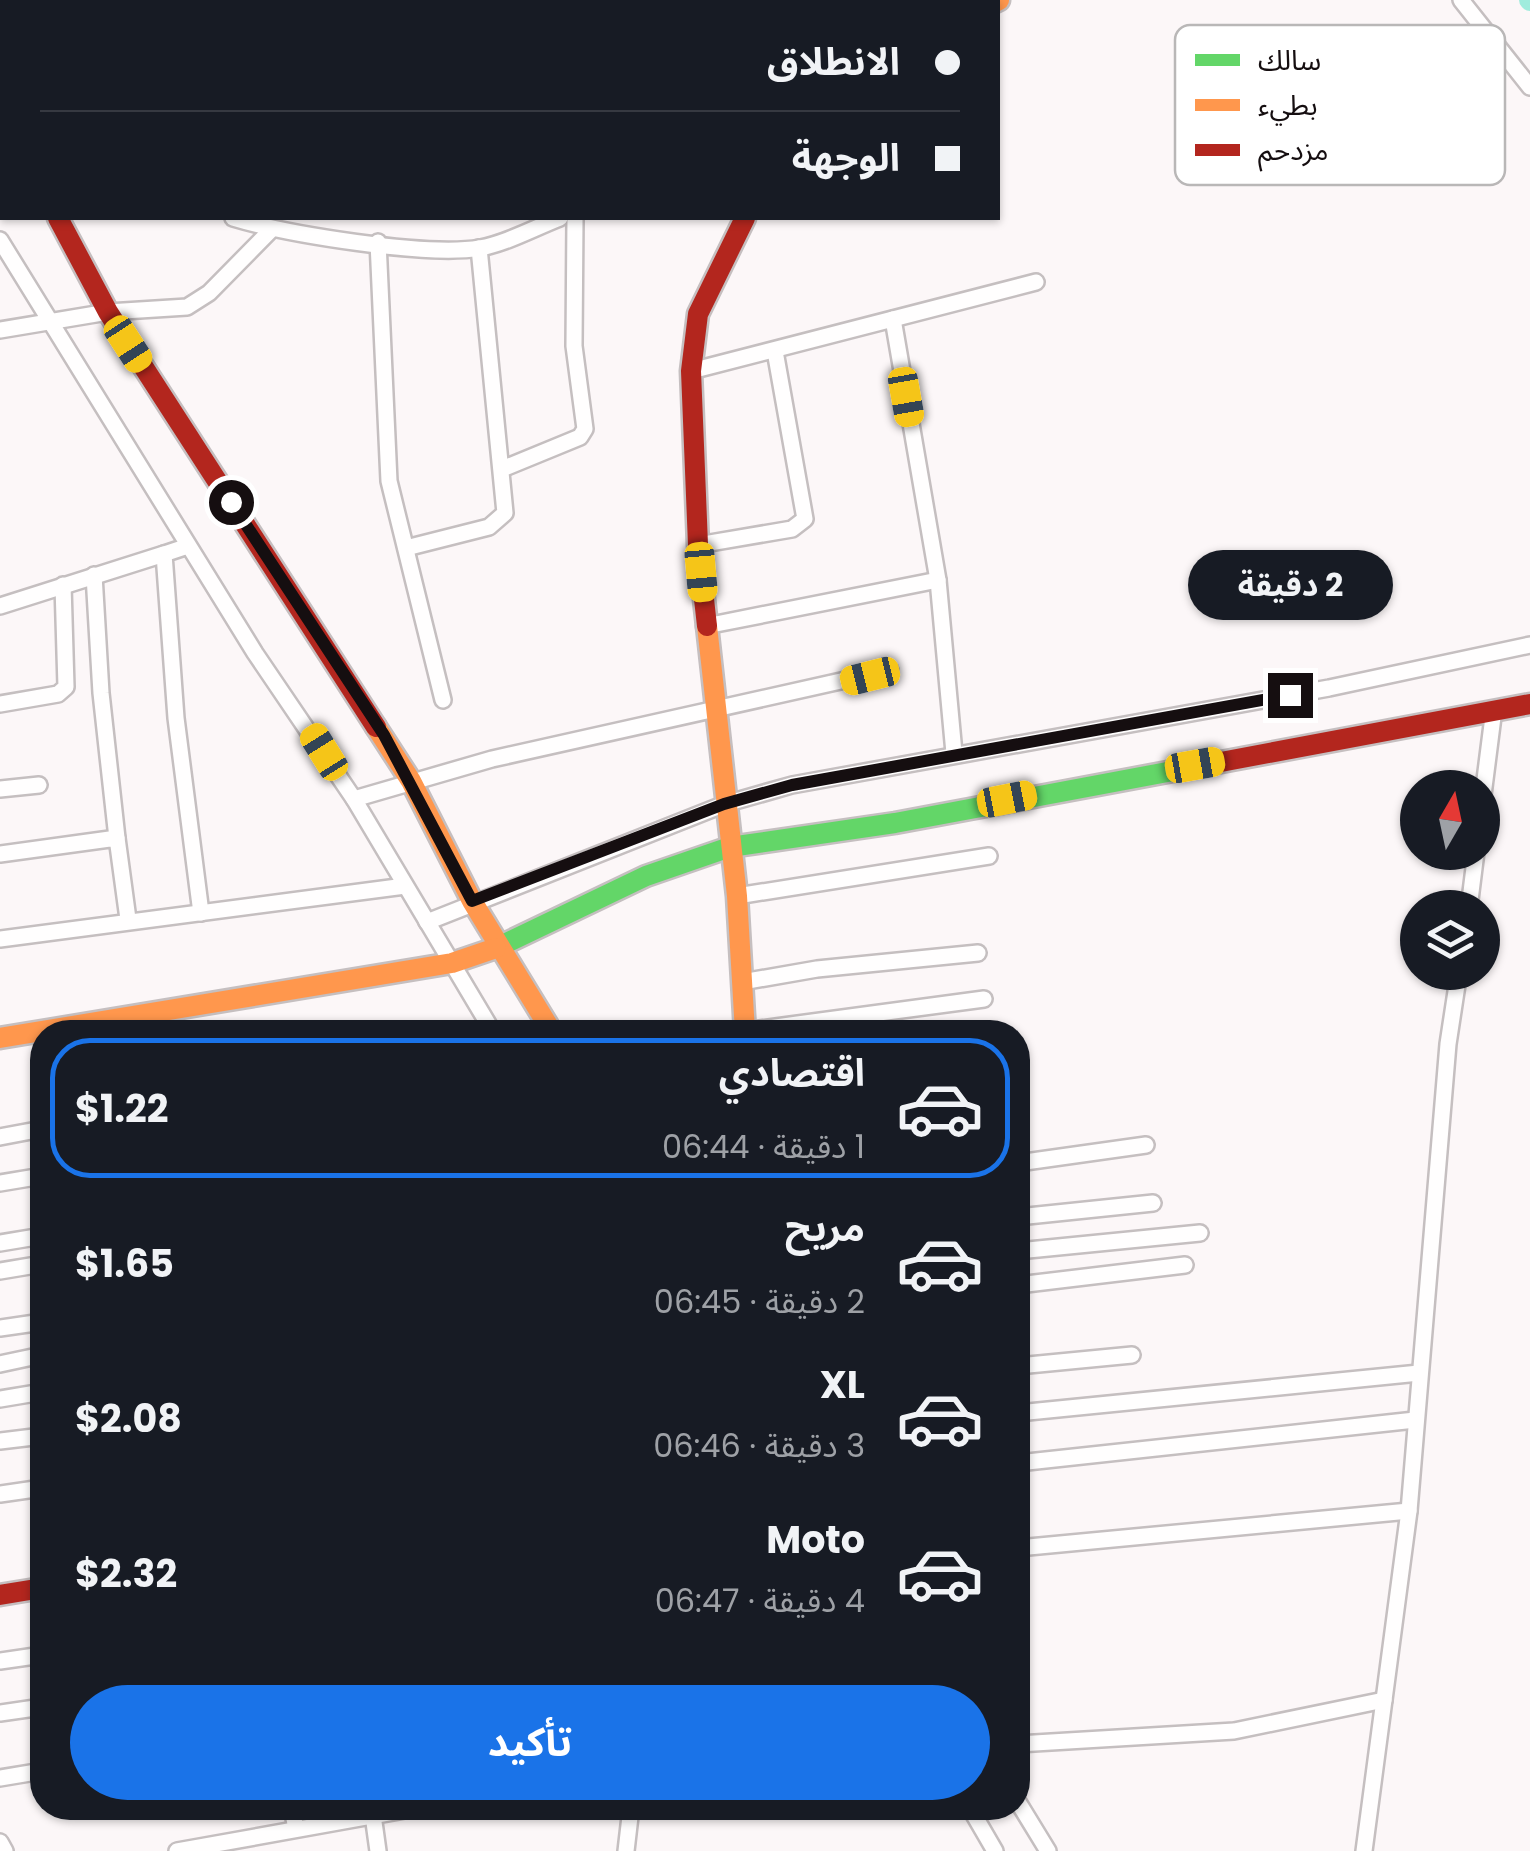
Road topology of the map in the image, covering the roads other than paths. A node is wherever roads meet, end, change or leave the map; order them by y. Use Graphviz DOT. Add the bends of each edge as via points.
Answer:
graph roads {
  1 [pos="1461,0"];
  2 [pos="1481,25"];
  3 [pos="1505,55"];
  4 [pos="1530,87"];
  5 [pos="59,220"];
  6 [pos="239,220"];
  7 [pos="555,220"];
  8 [pos="575,220"];
  9 [pos="744,220"];
  10 [pos="271,230"];
  11 [pos="0,240"];
  12 [pos="378,242"];
  13 [pos="479,248"];
  14 [pos="1036,282"];
  15 [pos="108,312"];
  16 [pos="893,320"];
  17 [pos="53,324"];
  18 [pos="0,330"];
  19 [pos="775,351"];
  20 [pos="691,371"];
  21 [pos="502,469"];
  22 [pos="698,545"];
  23 [pos="188,546"];
  24 [pos="406,548"];
  25 [pos="164,554"];
  26 [pos="94,576"];
  27 [pos="938,580"];
  28 [pos="63,585"];
  29 [pos="0,606"];
  30 [pos="706,626"];
  31 [pos="1530,645"];
  32 [pos="890,670"];
  33 [pos="443,700"];
  34 [pos="0,704"];
  35 [pos="1530,704"];
  36 [pos="714,708"];
  37 [pos="1494,710"];
  38 [pos="954,754"];
  39 [pos="1486,770"];
  40 [pos="411,781"];
  41 [pos="40,785"];
  42 [pos="0,789"];
  43 [pos="354,800"];
  44 [pos="724,804"];
  45 [pos="118,838"];
  46 [pos="730,847"];
  47 [pos="0,854"];
  48 [pos="989,856"];
  49 [pos="406,886"];
  50 [pos="736,896"];
  51 [pos="472,901"];
  52 [pos="201,914"];
  53 [pos="128,920"];
  54 [pos="426,922"];
  55 [pos="0,939"];
  56 [pos="501,946"];
  57 [pos="978,953"];
  58 [pos="452,963"];
  59 [pos="742,982"];
  60 [pos="1457,990"];
  61 [pos="984,999"];
  62 [pos="108,1020"];
  63 [pos="486,1020"];
  64 [pos="545,1020"];
  65 [pos="744,1020"];
  66 [pos="832,1020"];
  67 [pos="30,1033"];
  68 [pos="0,1038"];
  69 [pos="30,1131"];
  70 [pos="0,1136"];
  71 [pos="1146,1145"];
  72 [pos="1030,1160"];
  73 [pos="30,1178"];
  74 [pos="0,1183"];
  75 [pos="1153,1203"];
  76 [pos="1030,1216"];
  77 [pos="1200,1233"];
  78 [pos="30,1238"];
  79 [pos="0,1243"];
  80 [pos="1030,1251"];
  81 [pos="1186,1265"];
  82 [pos="30,1266"];
  83 [pos="0,1271"];
  84 [pos="1030,1284"];
  85 [pos="30,1324"];
  86 [pos="0,1328"];
  87 [pos="1132,1355"];
  88 [pos="30,1358"];
  89 [pos="0,1364"];
  90 [pos="1030,1365"];
  91 [pos="1418,1373"];
  92 [pos="30,1394"];
  93 [pos="0,1399"];
  94 [pos="1030,1412"];
  95 [pos="1415,1420"];
  96 [pos="30,1437"];
  97 [pos="0,1441"];
  98 [pos="1030,1462"];
  99 [pos="30,1490"];
  100 [pos="0,1494"];
  101 [pos="1408,1511"];
  102 [pos="1030,1547"];
  103 [pos="30,1590"];
  104 [pos="0,1595"];
  105 [pos="30,1657"];
  106 [pos="0,1662"];
  107 [pos="1384,1700"];
  108 [pos="30,1709"];
  109 [pos="0,1713"];
  110 [pos="1030,1743"];
  111 [pos="30,1773"];
  112 [pos="0,1778"];
  113 [pos="294,1820"];
  114 [pos="342,1820"];
  115 [pos="374,1820"];
  116 [pos="630,1820"];
  117 [pos="977,1820"];
  118 [pos="1029,1820"];
  119 [pos="296,1829"];
  120 [pos="0,1842"];
  121 [pos="5,1851"];
  122 [pos="177,1851"];
  123 [pos="378,1851"];
  124 [pos="626,1851"];
  125 [pos="995,1851"];
  126 [pos="1048,1851"];
  127 [pos="1364,1851"];
  1 -- 2 [label="street"];
  3 -- 4 [label="street"];
  5 -- 15 [label="street"];
  6 -- 10 [label="street"];
  7 -- 13 [label="street"];
  8 -- 21 [label="street" via="574,346 586,429"];
  9 -- 20 [label="street" via="698,314"];
  10 -- 12 [label="street"];
  10 -- 15 [label="street" via="188,307"];
  11 -- 17 [label="street"];
  12 -- 13 [label="street"];
  12 -- 24 [label="street" via="387,464"];
  13 -- 21 [label="street"];
  14 -- 16 [label="street"];
  15 -- 17 [label="street"];
  15 -- 40 [label="street"];
  16 -- 19 [label="street"];
  16 -- 27 [label="street"];
  17 -- 18 [label="street"];
  17 -- 23 [label="street"];
  19 -- 20 [label="street"];
  19 -- 22 [label="street" via="805,519 792,530"];
  20 -- 22 [label="street"];
  21 -- 24 [label="street" via="506,500 500,522"];
  22 -- 30 [label="street"];
  23 -- 25 [label="street"];
  23 -- 43 [label="street"];
  24 -- 33 [label="street"];
  25 -- 26 [label="street"];
  25 -- 52 [label="street"];
  26 -- 28 [label="street"];
  26 -- 45 [label="street"];
  27 -- 30 [label="street"];
  27 -- 38 [label="street"];
  28 -- 29 [label="street"];
  28 -- 34 [label="street" via="66,687"];
  30 -- 36 [label="street"];
  31 -- 38 [label="street"];
  32 -- 36 [label="street"];
  35 -- 37 [label="street"];
  36 -- 40 [label="street"];
  36 -- 44 [label="street"];
  37 -- 39 [label="street"];
  37 -- 46 [label="street"];
  38 -- 44 [label="street"];
  40 -- 43 [label="street"];
  40 -- 51 [label="street"];
  41 -- 42 [label="street"];
  43 -- 49 [label="street"];
  44 -- 46 [label="street"];
  44 -- 51 [label="street"];
  45 -- 47 [label="street"];
  45 -- 53 [label="street"];
  46 -- 50 [label="street"];
  46 -- 56 [label="street" via="610,892"];
  48 -- 50 [label="street"];
  49 -- 52 [label="street"];
  49 -- 54 [label="street"];
  50 -- 59 [label="street"];
  51 -- 54 [label="street"];
  51 -- 56 [label="street"];
  52 -- 53 [label="street"];
  53 -- 55 [label="street"];
  54 -- 58 [label="street"];
  56 -- 58 [label="street"];
  56 -- 64 [label="street"];
  57 -- 59 [label="street"];
  58 -- 62 [label="street"];
  58 -- 63 [label="street"];
  59 -- 65 [label="street"];
  60 -- 91 [label="street"];
  61 -- 66 [label="street"];
  67 -- 68 [label="street"];
  69 -- 70 [label="street"];
  71 -- 72 [label="street"];
  73 -- 74 [label="street"];
  75 -- 76 [label="street"];
  77 -- 80 [label="street"];
  78 -- 79 [label="street"];
  81 -- 84 [label="street"];
  82 -- 83 [label="street"];
  85 -- 86 [label="street"];
  87 -- 90 [label="street"];
  88 -- 89 [label="street"];
  91 -- 94 [label="street"];
  91 -- 95 [label="street"];
  92 -- 93 [label="street"];
  95 -- 98 [label="street"];
  95 -- 101 [label="street"];
  96 -- 97 [label="street"];
  99 -- 100 [label="street"];
  101 -- 102 [label="street"];
  101 -- 107 [label="street"];
  103 -- 104 [label="street"];
  105 -- 106 [label="street"];
  107 -- 110 [label="street" via="1234,1732"];
  107 -- 127 [label="street"];
  108 -- 109 [label="street"];
  111 -- 112 [label="street"];
  113 -- 119 [label="street"];
  114 -- 119 [label="street"];
  115 -- 123 [label="street"];
  116 -- 124 [label="street"];
  117 -- 125 [label="street"];
  118 -- 126 [label="street"];
  119 -- 122 [label="street"];
  120 -- 121 [label="street"];
}
